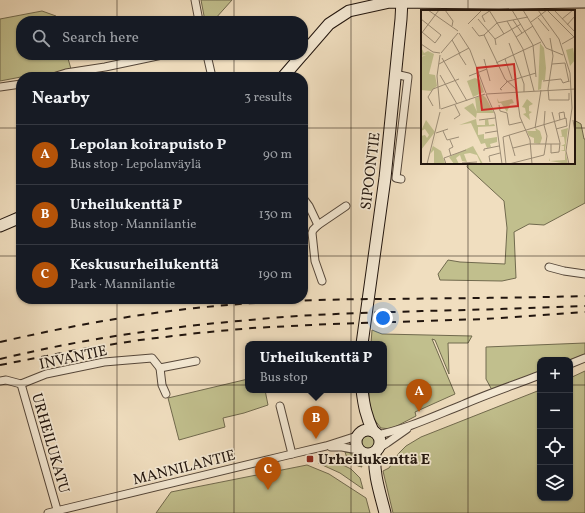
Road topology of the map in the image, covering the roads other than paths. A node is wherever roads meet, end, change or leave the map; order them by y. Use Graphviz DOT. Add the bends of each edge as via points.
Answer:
graph roads {
  1 [pos="195,0"];
  2 [pos="402,1"];
  3 [pos="585,2"];
  4 [pos="198,16"];
  5 [pos="308,49"];
  6 [pos="138,60"];
  7 [pos="208,60"];
  8 [pos="298,60"];
  9 [pos="72,72"];
  10 [pos="211,72"];
  11 [pos="288,72"];
  12 [pos="395,74"];
  13 [pos="16,85"];
  14 [pos="0,87"];
  15 [pos="401,179"];
  16 [pos="308,205"];
  17 [pos="346,206"];
  18 [pos="16,219"];
  19 [pos="318,225"];
  20 [pos="0,226"];
  21 [pos="549,267"];
  22 [pos="585,274"];
  23 [pos="322,281"];
  24 [pos="362,341"];
  25 [pos="585,358"];
  26 [pos="196,361"];
  27 [pos="573,363"];
  28 [pos="160,368"];
  29 [pos="537,376"];
  30 [pos="0,381"];
  31 [pos="21,384"];
  32 [pos="362,393"];
  33 [pos="166,394"];
  34 [pos="280,406"];
  35 [pos="365,409"];
  36 [pos="412,426"];
  37 [pos="375,433"];
  38 [pos="358,435"];
  39 [pos="326,446"];
  40 [pos="377,450"];
  41 [pos="360,452"];
  42 [pos="292,454"];
  43 [pos="376,480"];
  44 [pos="58,512"];
  45 [pos="48,513"];
  46 [pos="385,513"];
  1 -- 4 [label="street"];
  2 -- 3 [label="street"];
  2 -- 5 [label="street" via="349,11 329,24"];
  2 -- 12 [label="street, SIPOONTIE"];
  6 -- 9 [label="street"];
  7 -- 10 [label="street"];
  8 -- 11 [label="street"];
  12 -- 15 [label="street" via="408,77 396,178"];
  12 -- 24 [label="street, SIPOONTIE" via="385,178"];
  13 -- 14 [label="street"];
  16 -- 19 [label="street"];
  17 -- 19 [label="street"];
  18 -- 20 [label="street"];
  19 -- 23 [label="street" via="312,233 315,261"];
  21 -- 22 [label="street"];
  25 -- 27 [label="street"];
  26 -- 28 [label="street"];
  28 -- 31 [label="street, INVANTIE" via="152,358 104,362 46,374"];
  28 -- 33 [label="street"];
  29 -- 36 [label="street"];
  30 -- 31 [label="street"];
  31 -- 44 [label="street, URHEILUKATU"];
  32 -- 35 [label="street"];
  34 -- 42 [label="street"];
  35 -- 37 [label="street"];
  35 -- 38 [label="street"];
  36 -- 37 [label="street"];
  36 -- 40 [label="street"];
  37 -- 38 [label="street" via="364,430"];
  37 -- 40 [label="street" via="380,443"];
  38 -- 39 [label="street, MANNILANTIE"];
  38 -- 41 [label="street" via="355,441"];
  39 -- 41 [label="street, MANNILANTIE"];
  39 -- 42 [label="street, MANNILANTIE"];
  40 -- 41 [label="street" via="366,455"];
  40 -- 43 [label="street" via="374,459"];
  41 -- 43 [label="street"];
  42 -- 44 [label="street, MANNILANTIE"];
  43 -- 46 [label="street"];
  44 -- 45 [label="street, MANNILANTIE"];
}
